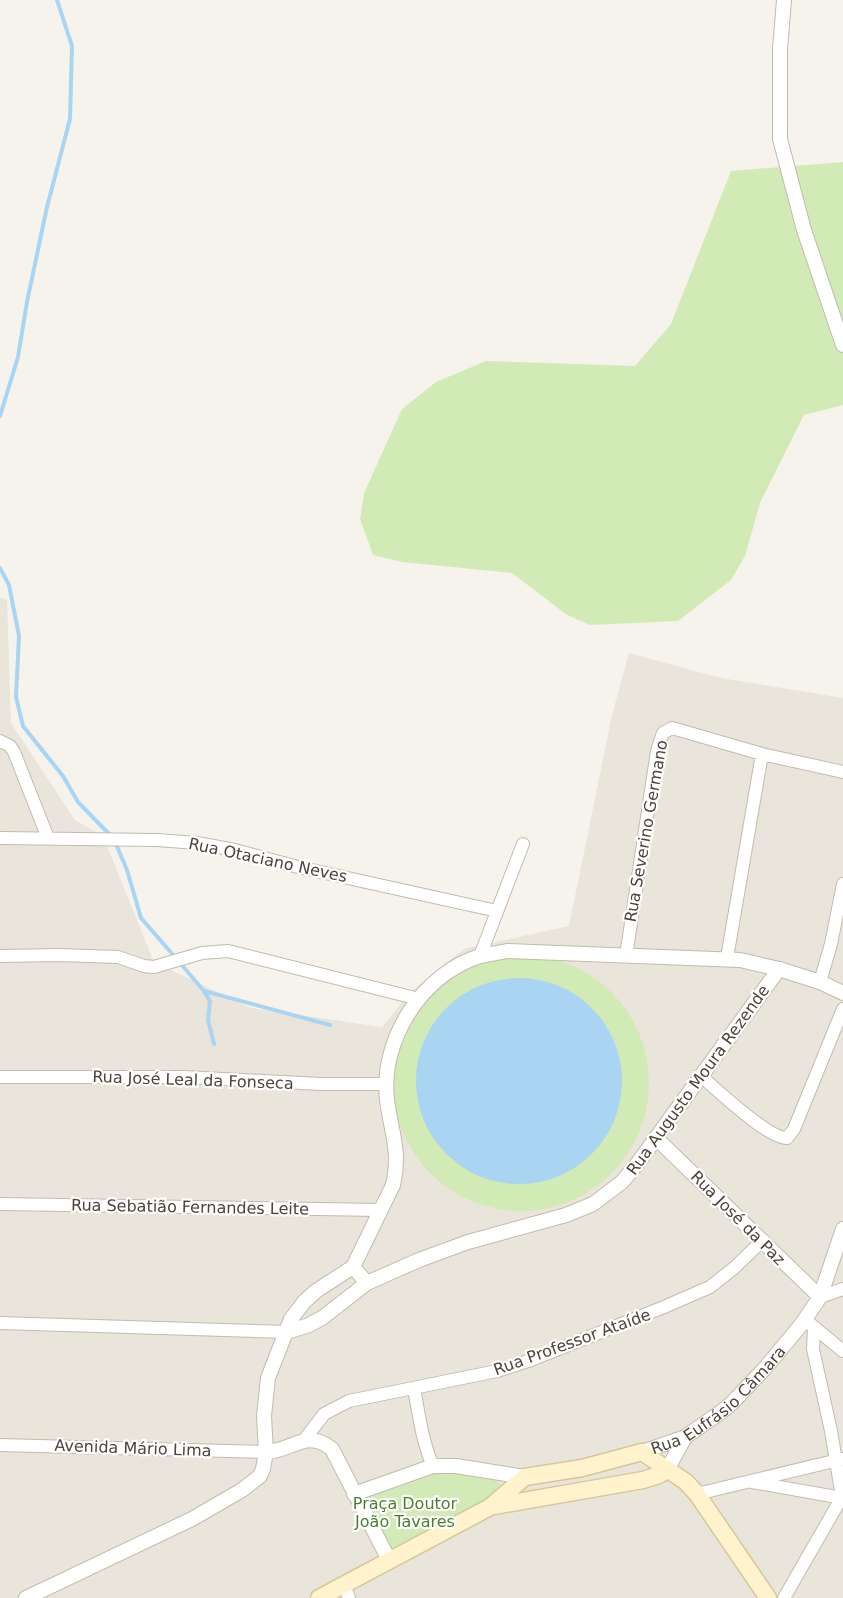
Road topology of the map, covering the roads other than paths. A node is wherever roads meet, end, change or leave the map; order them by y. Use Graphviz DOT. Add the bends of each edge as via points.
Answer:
graph roads {
  1 [pos="784,0"];
  2 [pos="843,345"];
  3 [pos="0,741"];
  4 [pos="762,753"];
  5 [pos="843,772"];
  6 [pos="0,838"];
  7 [pos="48,838"];
  8 [pos="523,844"];
  9 [pos="843,884"];
  10 [pos="497,912"];
  11 [pos="0,956"];
  12 [pos="480,956"];
  13 [pos="626,956"];
  14 [pos="727,958"];
  15 [pos="779,969"];
  16 [pos="820,982"];
  17 [pos="843,993"];
  18 [pos="419,999"];
  19 [pos="843,1009"];
  20 [pos="702,1076"];
  21 [pos="0,1077"];
  22 [pos="387,1084"];
  23 [pos="656,1138"];
  24 [pos="0,1204"];
  25 [pos="381,1210"];
  26 [pos="843,1229"];
  27 [pos="763,1240"];
  28 [pos="837,1260"];
  29 [pos="353,1267"];
  30 [pos="367,1283"];
  31 [pos="843,1289"];
  32 [pos="820,1297"];
  33 [pos="0,1323"];
  34 [pos="810,1323"];
  35 [pos="287,1332"];
  36 [pos="843,1351"];
  37 [pos="414,1388"];
  38 [pos="685,1437"];
  39 [pos="305,1439"];
  40 [pos="0,1445"];
  41 [pos="266,1452"];
  42 [pos="642,1452"];
  43 [pos="840,1460"];
  44 [pos="433,1466"];
  45 [pos="667,1470"];
  46 [pos="525,1477"];
  47 [pos="747,1481"];
  48 [pos="354,1494"];
  49 [pos="698,1494"];
  50 [pos="842,1497"];
  51 [pos="490,1506"];
  52 [pos="389,1560"];
  53 [pos="347,1592"];
  54 [pos="26,1598"];
  55 [pos="319,1598"];
  56 [pos="768,1598"];
  57 [pos="784,1598"];
  1 -- 2 [label="street" via="780,139 804,230"];
  3 -- 7 [label="street" via="14,752"];
  4 -- 5 [label="street"];
  4 -- 13 [label="street, Rua Severino Germano" via="672,728 663,733"];
  4 -- 14 [label="street"];
  6 -- 7 [label="street, Rua Otaciano Neves"];
  7 -- 10 [label="street, Rua Otaciano Neves" via="214,845"];
  8 -- 10 [label="street"];
  9 -- 16 [label="street"];
  10 -- 12 [label="street"];
  11 -- 18 [label="street" via="118,957 154,968 202,953 240,952"];
  12 -- 13 [label="street" via="526,951"];
  12 -- 18 [label="street" via="440,978"];
  13 -- 14 [label="street"];
  14 -- 15 [label="street"];
  15 -- 16 [label="street"];
  15 -- 20 [label="street, Rua Augusto Moura Rezende"];
  16 -- 17 [label="street"];
  18 -- 22 [label="street" via="397,1034"];
  19 -- 20 [label="street" via="788,1138 777,1137"];
  20 -- 23 [label="street, Rua Augusto Moura Rezende"];
  21 -- 22 [label="street, Rua José Leal da Fonseca" via="184,1077"];
  22 -- 25 [label="street" via="397,1171"];
  23 -- 27 [label="street, Rua José da Paz"];
  23 -- 30 [label="street, Rua Augusto Moura Rezende" via="622,1182 593,1204 460,1245"];
  24 -- 25 [label="street, Rua Sebatião Fernandes Leite"];
  25 -- 29 [label="street"];
  26 -- 28 [label="street, Rua Eufrásio Câmara"];
  27 -- 32 [label="street, Rua José da Paz"];
  27 -- 37 [label="street, Rua Professor Ataíde" via="710,1287 664,1307 513,1366"];
  28 -- 32 [label="street, Rua Eufrásio Câmara"];
  29 -- 30 [label="street"];
  29 -- 35 [label="street" via="304,1302"];
  30 -- 35 [label="street, Rua Augusto Moura Rezende" via="322,1318"];
  31 -- 32 [label="street"];
  32 -- 34 [label="street, Rua Eufrásio Câmara"];
  33 -- 35 [label="street"];
  34 -- 36 [label="street"];
  34 -- 38 [label="street, Rua Eufrásio Câmara" via="732,1403"];
  34 -- 43 [label="street"];
  35 -- 41 [label="street" via="266,1388"];
  37 -- 39 [label="street, Rua Professor Ataíde" via="338,1406 319,1418"];
  37 -- 44 [label="street" via="422,1439"];
  38 -- 42 [label="street, Rua Eufrásio Câmara"];
  38 -- 45 [label="street"];
  39 -- 41 [label="street"];
  39 -- 48 [label="street" via="314,1439 332,1449"];
  40 -- 41 [label="street, Avenida Mário Lima"];
  41 -- 54 [label="street" via="260,1476 242,1490 184,1523"];
  42 -- 45 [label="main road"];
  42 -- 46 [label="main road, Rua Eufrásio Câmara" via="582,1468"];
  43 -- 47 [label="street"];
  43 -- 50 [label="street"];
  44 -- 46 [label="street, Rua Eufrásio Câmara"];
  44 -- 48 [label="street"];
  45 -- 49 [label="main road"];
  45 -- 51 [label="main road" via="643,1480"];
  46 -- 51 [label="main road"];
  47 -- 49 [label="street"];
  47 -- 50 [label="street"];
  48 -- 52 [label="street"];
  49 -- 56 [label="main road"];
  50 -- 57 [label="street"];
  51 -- 52 [label="main road"];
  52 -- 53 [label="main road"];
  53 -- 55 [label="main road"];
}
